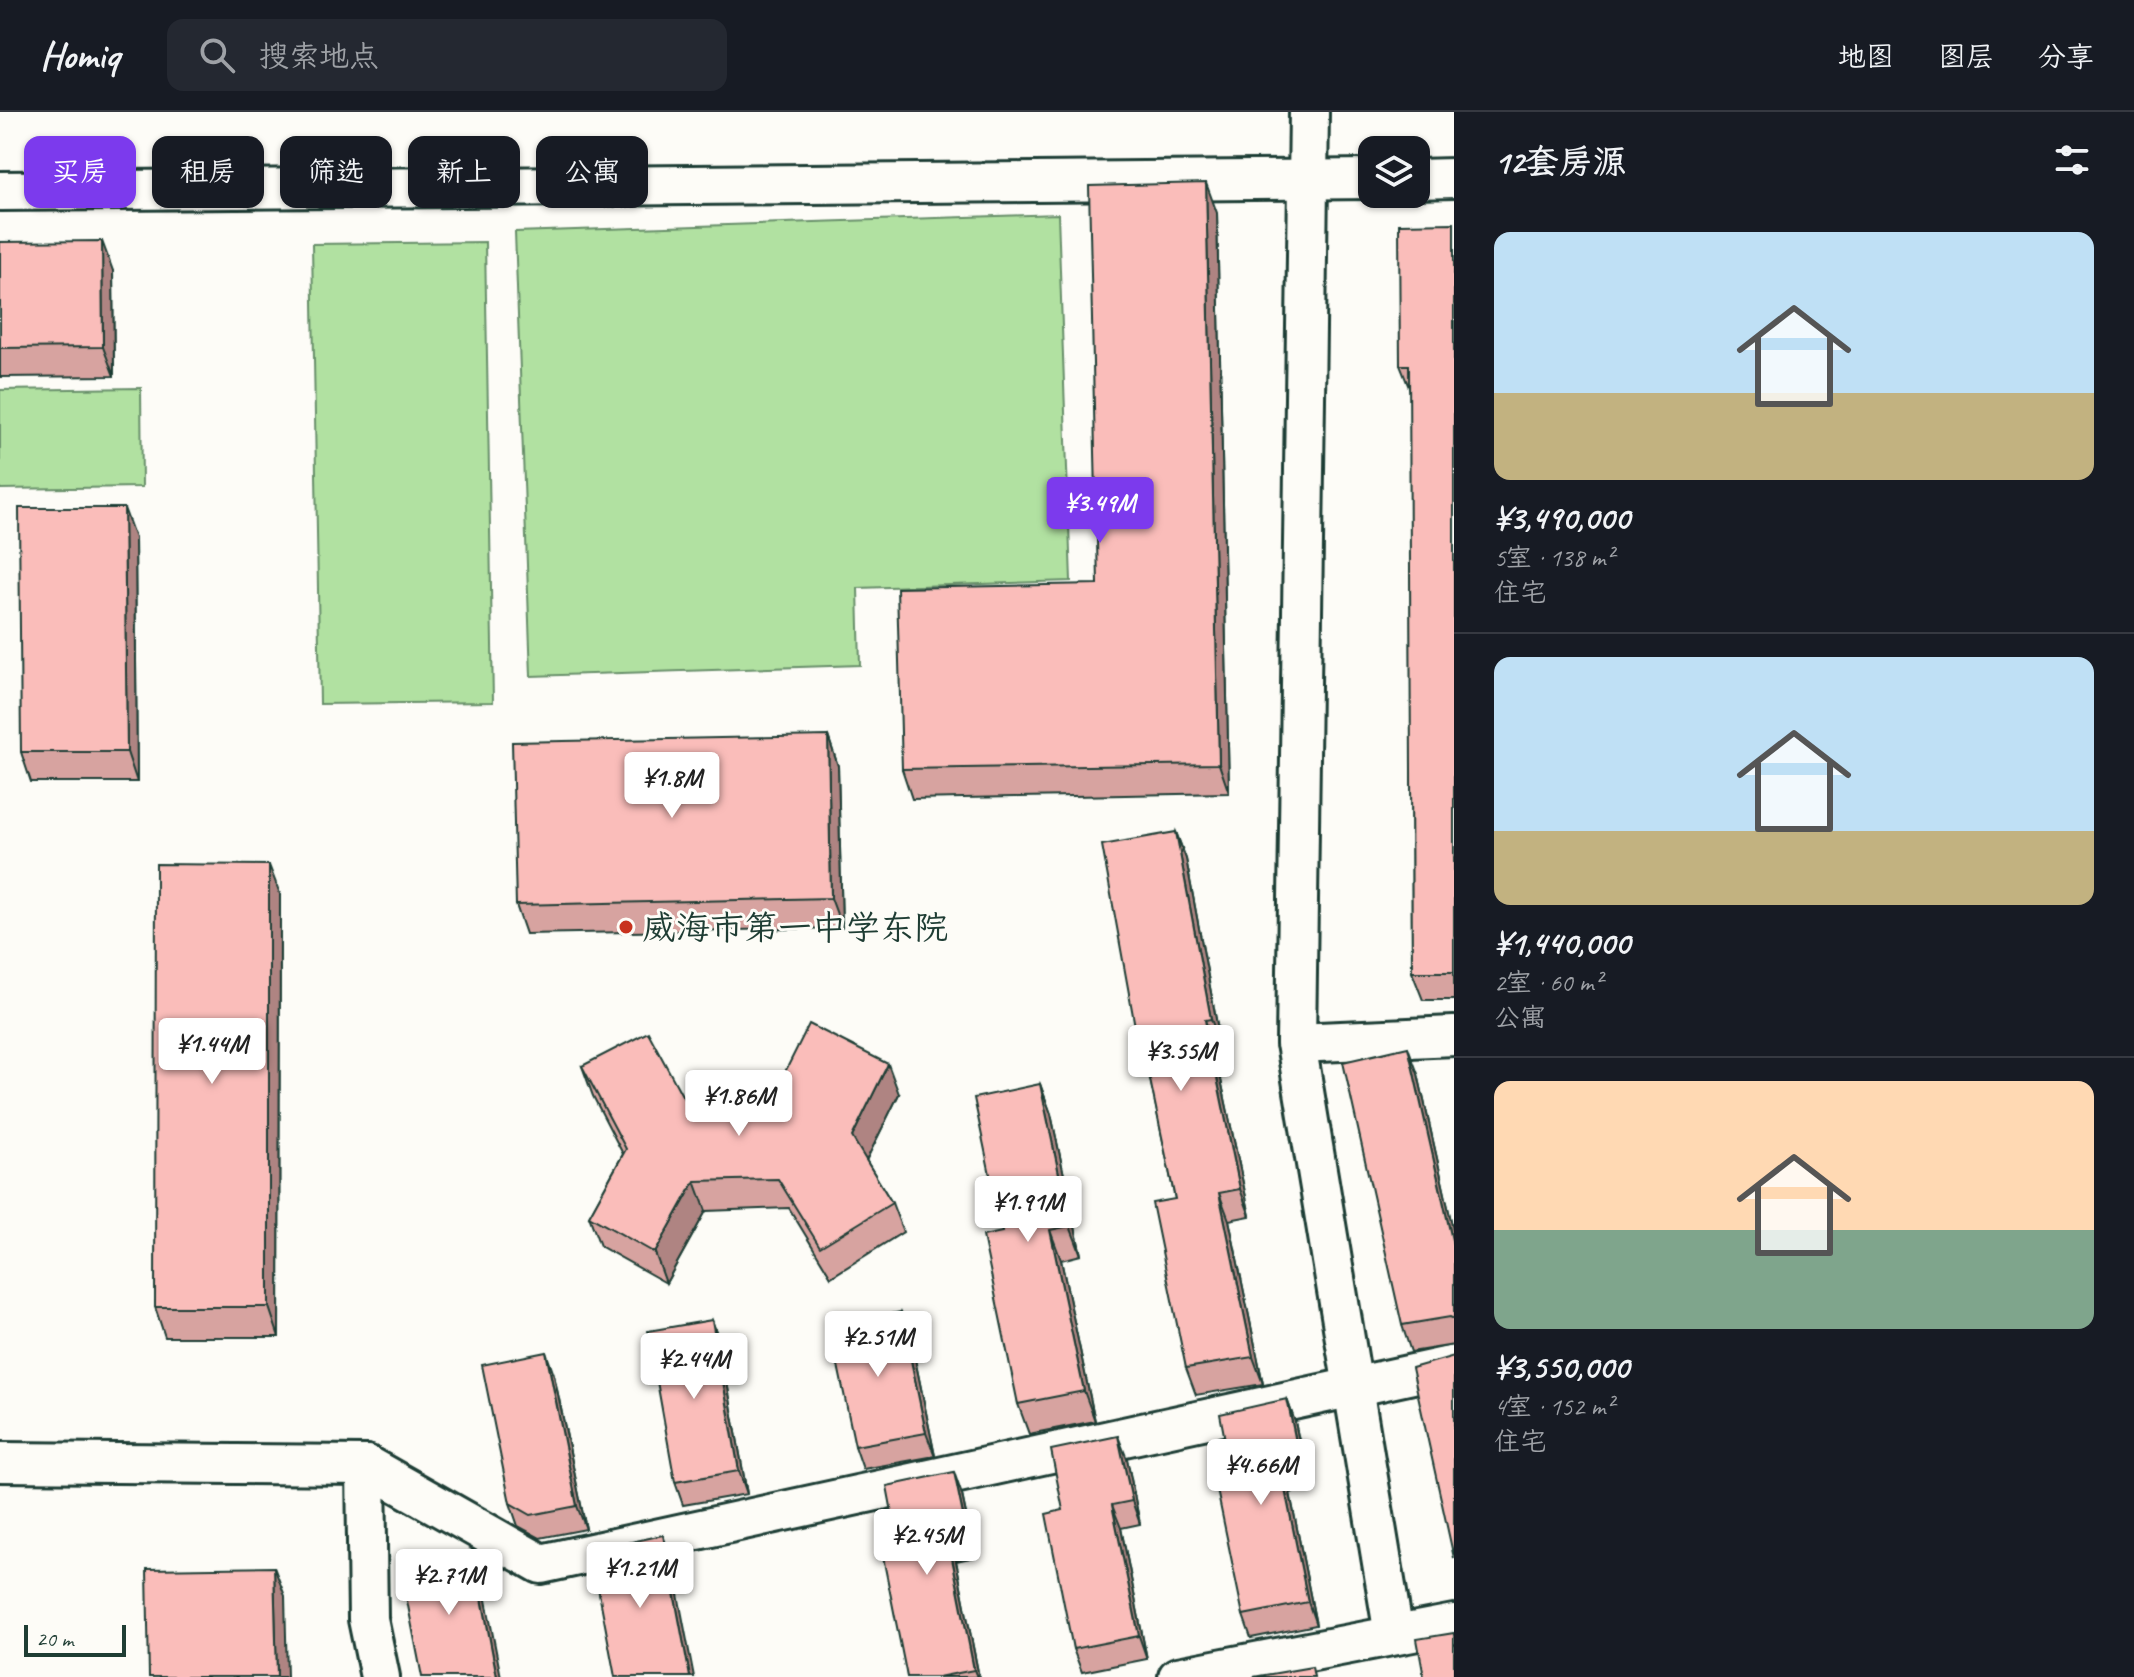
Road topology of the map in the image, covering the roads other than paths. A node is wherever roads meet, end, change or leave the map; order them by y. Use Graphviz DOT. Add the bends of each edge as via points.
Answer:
graph roads {
  1 [pos="1309,112"];
  2 [pos="1454,178"];
  3 [pos="1358,179"];
  4 [pos="1430,179"];
  5 [pos="1309,180"];
  6 [pos="0,191"];
  7 [pos="1454,1036"];
  8 [pos="1296,1043"];
  9 [pos="1454,1365"];
  10 [pos="1353,1385"];
  11 [pos="0,1462"];
  12 [pos="366,1465"];
  13 [pos="1454,1624"];
  14 [pos="1394,1635"];
  15 [pos="380,1677"];
  16 [pos="1178,1677"];
  1 -- 5 [label="street"];
  2 -- 4 [label="street"];
  3 -- 5 [label="street"];
  5 -- 6 [label="street"];
  5 -- 8 [label="street"];
  7 -- 8 [label="street"];
  8 -- 10 [label="street"];
  9 -- 10 [label="street"];
  10 -- 12 [label="street" via="541,1564"];
  10 -- 14 [label="street"];
  11 -- 12 [label="street"];
  12 -- 15 [label="street" via="368,1619"];
  13 -- 14 [label="street"];
  14 -- 16 [label="street"];
}
